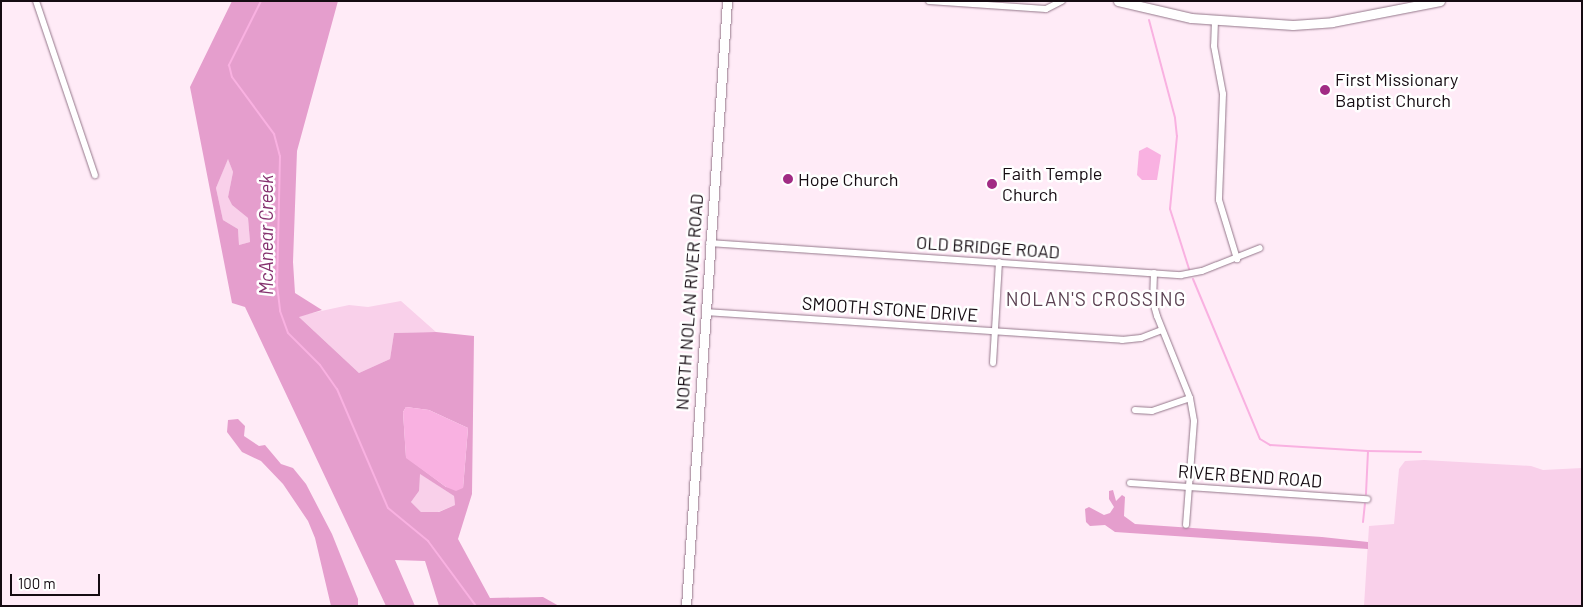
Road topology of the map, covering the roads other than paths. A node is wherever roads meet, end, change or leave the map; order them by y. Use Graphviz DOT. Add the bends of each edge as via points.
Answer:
graph roads {
  1 [pos="36,1"];
  2 [pos="727,1"];
  3 [pos="929,1"];
  4 [pos="1062,1"];
  5 [pos="1118,1"];
  6 [pos="1440,1"];
  7 [pos="1025,4"];
  8 [pos="1406,5"];
  9 [pos="1215,20"];
  10 [pos="95,175"];
  11 [pos="709,243"];
  12 [pos="1260,248"];
  13 [pos="1237,259"];
  14 [pos="999,262"];
  15 [pos="1154,273"];
  16 [pos="704,312"];
  17 [pos="1162,330"];
  18 [pos="995,331"];
  19 [pos="993,363"];
  20 [pos="1190,398"];
  21 [pos="1135,410"];
  22 [pos="1130,483"];
  23 [pos="1189,488"];
  24 [pos="1367,499"];
  25 [pos="1186,526"];
  26 [pos="686,606"];
  1 -- 10 [label="street"];
  2 -- 11 [label="main road, NORTH NOLAN RIVER ROAD"];
  3 -- 7 [label="street"];
  4 -- 7 [label="street" via="1052,8"];
  5 -- 9 [label="main road" via="1171,15"];
  6 -- 8 [label="main road"];
  8 -- 9 [label="main road" via="1311,24"];
  9 -- 13 [label="street" via="1214,46 1224,94 1219,200"];
  11 -- 14 [label="street, OLD BRIDGE ROAD"];
  11 -- 16 [label="main road, NORTH NOLAN RIVER ROAD"];
  12 -- 13 [label="street, OLD BRIDGE ROAD"];
  13 -- 15 [label="street, OLD BRIDGE ROAD" via="1188,274"];
  14 -- 15 [label="street, OLD BRIDGE ROAD"];
  14 -- 18 [label="street"];
  15 -- 17 [label="street" via="1153,302"];
  16 -- 18 [label="street, SMOOTH STONE DRIVE"];
  16 -- 26 [label="main road, NORTH NOLAN RIVER ROAD"];
  17 -- 18 [label="street, SMOOTH STONE DRIVE" via="1141,338 1122,340"];
  17 -- 20 [label="street"];
  18 -- 19 [label="street"];
  20 -- 21 [label="street" via="1152,411"];
  20 -- 23 [label="street" via="1194,421"];
  22 -- 23 [label="street, RIVER BEND ROAD"];
  23 -- 24 [label="street, RIVER BEND ROAD"];
  23 -- 25 [label="street"];
}
